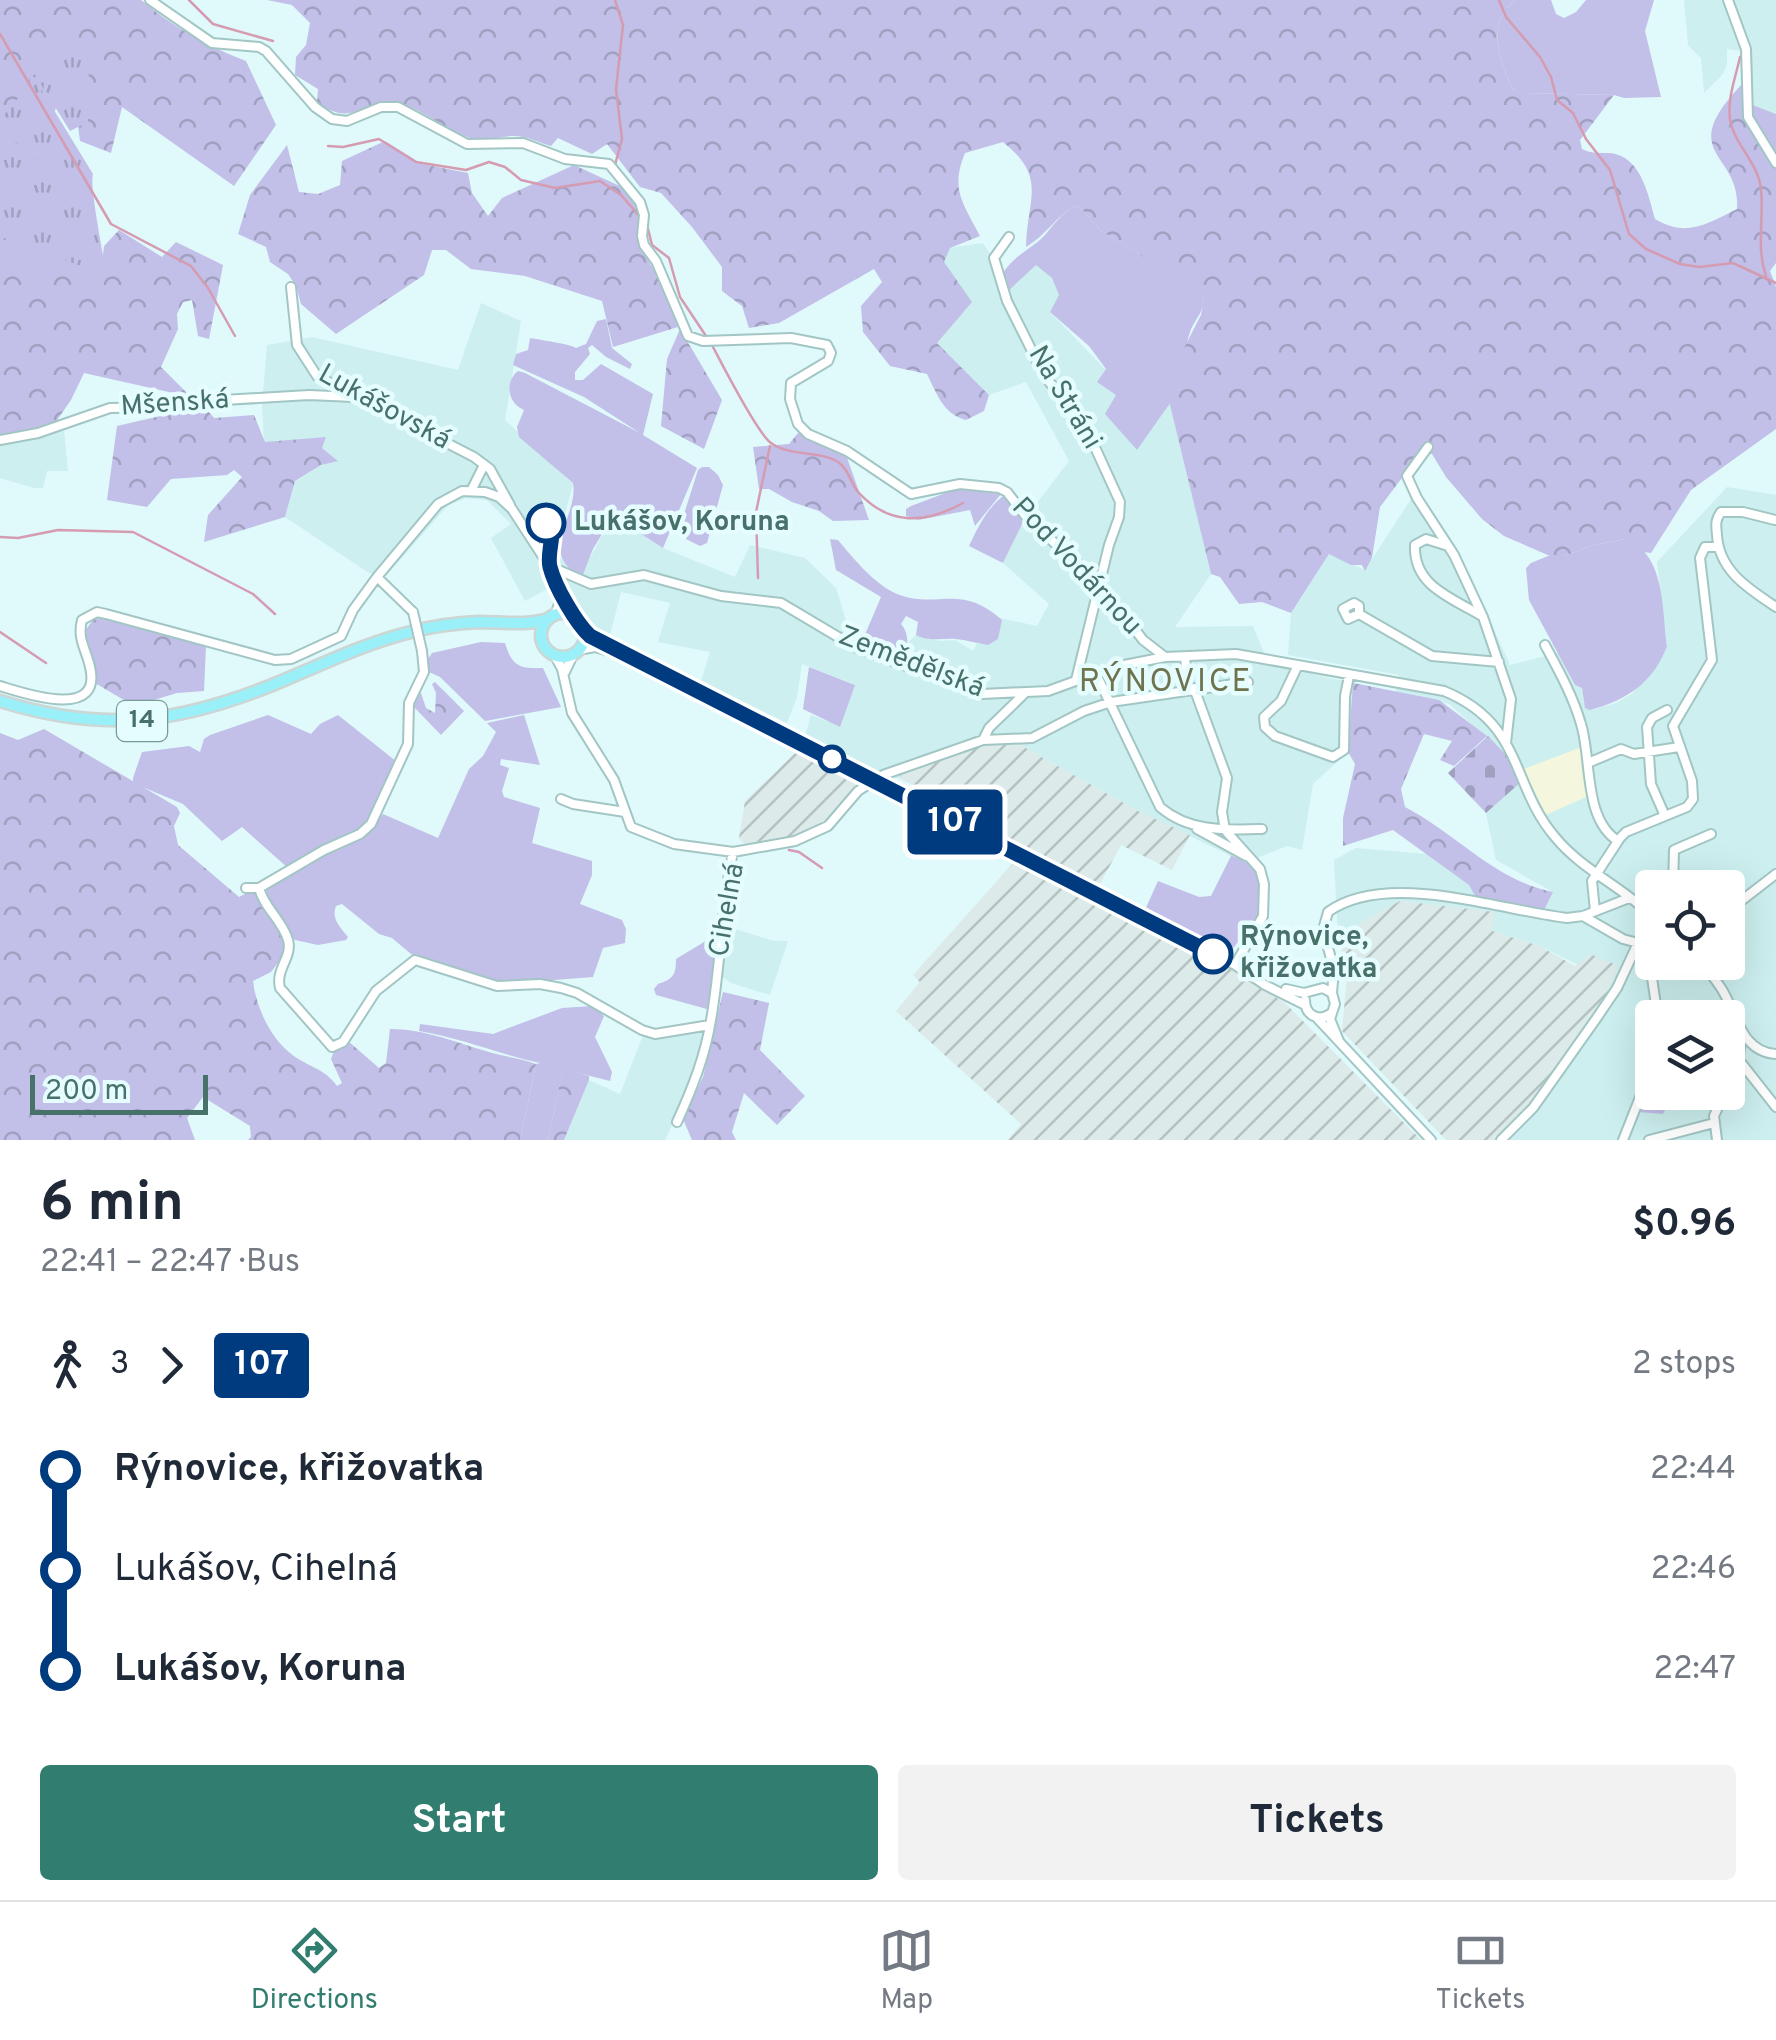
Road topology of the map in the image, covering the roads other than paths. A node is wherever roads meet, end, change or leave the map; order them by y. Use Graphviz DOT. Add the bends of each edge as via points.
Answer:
graph roads {
  1 [pos="150,0"];
  2 [pos="1728,0"];
  3 [pos="1776,163"];
  4 [pos="1009,237"];
  5 [pos="292,287"];
  6 [pos="354,397"];
  7 [pos="0,440"];
  8 [pos="1428,447"];
  9 [pos="484,465"];
  10 [pos="471,490"];
  11 [pos="512,509"];
  12 [pos="1776,520"];
  13 [pos="1448,546"];
  14 [pos="1718,547"];
  15 [pos="549,566"];
  16 [pos="376,577"];
  17 [pos="1100,584"];
  18 [pos="562,592"];
  19 [pos="1776,607"];
  20 [pos="1359,614"];
  21 [pos="551,617"];
  22 [pos="574,617"];
  23 [pos="1483,617"];
  24 [pos="500,623"];
  25 [pos="584,630"];
  26 [pos="541,638"];
  27 [pos="1545,646"];
  28 [pos="576,652"];
  29 [pos="555,656"];
  30 [pos="1164,657"];
  31 [pos="1185,657"];
  32 [pos="1499,662"];
  33 [pos="643,664"];
  34 [pos="1298,664"];
  35 [pos="1096,674"];
  36 [pos="1349,676"];
  37 [pos="1076,680"];
  38 [pos="564,681"];
  39 [pos="1248,682"];
  40 [pos="0,686"];
  41 [pos="1191,689"];
  42 [pos="1024,694"];
  43 [pos="0,700"];
  44 [pos="1110,702"];
  45 [pos="1667,710"];
  46 [pos="983,740"];
  47 [pos="1506,743"];
  48 [pos="1679,748"];
  49 [pos="1649,753"];
  50 [pos="1588,763"];
  51 [pos="876,781"];
  52 [pos="561,799"];
  53 [pos="625,812"];
  54 [pos="1665,816"];
  55 [pos="1193,826"];
  56 [pos="1262,829"];
  57 [pos="1225,830"];
  58 [pos="1707,836"];
  59 [pos="1618,841"];
  60 [pos="734,852"];
  61 [pos="1255,862"];
  62 [pos="1673,870"];
  63 [pos="1596,873"];
  64 [pos="1776,874"];
  65 [pos="246,888"];
  66 [pos="259,888"];
  67 [pos="1628,898"];
  68 [pos="1745,898"];
  69 [pos="1635,903"];
  70 [pos="1595,911"];
  71 [pos="1583,916"];
  72 [pos="1635,942"];
  73 [pos="1635,949"];
  74 [pos="1331,962"];
  75 [pos="1235,965"];
  76 [pos="1254,976"];
  77 [pos="1319,988"];
  78 [pos="1309,992"];
  79 [pos="1332,993"];
  80 [pos="1305,1005"];
  81 [pos="1330,1014"];
  82 [pos="1311,1017"];
  83 [pos="710,1025"];
  84 [pos="1745,1035"];
  85 [pos="1338,1041"];
  86 [pos="1776,1054"];
  87 [pos="1745,1068"];
  88 [pos="1776,1107"];
  89 [pos="1635,1110"];
  90 [pos="1719,1110"];
  91 [pos="677,1122"];
  92 [pos="1714,1123"];
  93 [pos="1431,1140"];
  94 [pos="1501,1140"];
  95 [pos="1623,1140"];
  96 [pos="1649,1140"];
  97 [pos="1717,1140"];
  1 -- 17 [label="street, Pod Vodárnou" via="212,43 266,51 332,120 398,107 467,144 523,143 613,168 640,202 644,245 688,336 826,345 828,361 789,388 798,424 808,434 911,494 960,484 1007,492"];
  2 -- 3 [label="street" via="1746,49 1751,126"];
  4 -- 17 [label="street, Na Stráni" via="994,258 1007,300 1044,375 1088,432 1120,502"];
  5 -- 6 [label="street, Lukášovská" via="305,362"];
  6 -- 7 [label="street, Mšenská" via="110,408"];
  6 -- 9 [label="street, Lukášovská"];
  8 -- 13 [label="street" via="1407,476"];
  9 -- 10 [label="street"];
  9 -- 11 [label="street, Lukášovská"];
  10 -- 11 [label="street" via="493,494"];
  10 -- 16 [label="street" via="438,504"];
  11 -- 15 [label="street, Lukášovská"];
  12 -- 14 [label="street" via="1721,512"];
  13 -- 23 [label="street"];
  13 -- 23 [label="street" via="1426,539 1415,545 1425,579"];
  14 -- 19 [label="street" via="1740,582"];
  14 -- 48 [label="street" via="1700,554 1713,654 1674,722"];
  15 -- 18 [label="street, Lukášovská"];
  15 -- 42 [label="street, Zemědělská" via="591,584 644,574 721,596 781,603 854,646 934,678 982,694"];
  16 -- 40 [label="street" via="345,632 281,660 106,614 88,615 79,630 91,673 76,698 54,700"];
  16 -- 66 [label="street, bridge" via="413,612 422,652 424,672 409,703 408,744 371,824"];
  17 -- 30 [label="street, Pod Vodárnou"];
  17 -- 37 [label="street, Na Stráni"];
  18 -- 21 [label="street"];
  18 -- 22 [label="street, Lukášovská"];
  20 -- 32 [label="street" via="1432,656"];
  21 -- 22 [label="main road, 14"];
  21 -- 24 [label="main road, 14"];
  21 -- 26 [label="main road"];
  22 -- 25 [label="main road"];
  23 -- 32 [label="street"];
  24 -- 26 [label="main road, 14"];
  24 -- 43 [label="main road, 14" via="446,625 389,638 227,702 154,720 66,718"];
  25 -- 28 [label="main road"];
  25 -- 33 [label="street"];
  26 -- 29 [label="main road"];
  27 -- 50 [label="street" via="1581,724"];
  28 -- 29 [label="main road"];
  28 -- 33 [label="street" via="592,646"];
  28 -- 38 [label="street"];
  29 -- 38 [label="street"];
  30 -- 31 [label="street, Pod Vodárnou"];
  30 -- 35 [label="street, Zemědělská"];
  31 -- 34 [label="street, Pod Vodárnou" via="1236,654"];
  31 -- 41 [label="street"];
  32 -- 47 [label="street" via="1511,699"];
  33 -- 51 [label="street"];
  34 -- 36 [label="street, Pod Vodárnou"];
  34 -- 36 [label="street" via="1281,701 1264,717 1265,727 1334,757 1344,750"];
  35 -- 37 [label="street, Zemědělská"];
  35 -- 44 [label="street"];
  36 -- 47 [label="street, Pod Vodárnou" via="1460,698"];
  37 -- 42 [label="street, Zemědělská"];
  38 -- 53 [label="street" via="572,713 614,780"];
  39 -- 41 [label="street"];
  41 -- 44 [label="street"];
  41 -- 57 [label="street" via="1227,778"];
  42 -- 46 [label="street"];
  44 -- 46 [label="street" via="1032,738"];
  44 -- 55 [label="street" via="1160,807"];
  45 -- 49 [label="street" via="1648,722"];
  46 -- 51 [label="street, Cihelná"];
  47 -- 63 [label="street, Pod Vodárnou" via="1548,828"];
  48 -- 49 [label="street"];
  48 -- 54 [label="street" via="1695,792 1687,806"];
  49 -- 50 [label="street" via="1620,748"];
  49 -- 54 [label="street" via="1651,784"];
  50 -- 59 [label="street" via="1595,804"];
  51 -- 60 [label="street, Cihelná" via="814,835"];
  51 -- 75 [label="street"];
  52 -- 53 [label="street"];
  53 -- 60 [label="street" via="635,831"];
  54 -- 59 [label="street"];
  55 -- 57 [label="street"];
  55 -- 61 [label="street"];
  56 -- 57 [label="street"];
  57 -- 61 [label="street"];
  58 -- 62 [label="street" via="1674,850"];
  59 -- 63 [label="street"];
  60 -- 83 [label="street, Cihelná"];
  61 -- 75 [label="street" via="1264,884 1262,916"];
  63 -- 67 [label="street, Pod Vodárnou"];
  63 -- 70 [label="street"];
  64 -- 68 [label="street"];
  65 -- 66 [label="street"];
  66 -- 83 [label="street" via="288,938 280,988 332,1048 376,992 414,960 497,986 561,988 655,1034"];
  67 -- 69 [label="street, Pod Vodárnou"];
  67 -- 70 [label="street"];
  70 -- 71 [label="street"];
  71 -- 72 [label="street"];
  71 -- 74 [label="street" via="1400,893 1363,896 1325,918"];
  73 -- 94 [label="street" via="1596,1019 1533,1108"];
  74 -- 77 [label="street"];
  74 -- 79 [label="street"];
  75 -- 76 [label="street"];
  76 -- 78 [label="street"];
  76 -- 80 [label="street"];
  77 -- 78 [label="street"];
  77 -- 79 [label="street"];
  78 -- 80 [label="street"];
  79 -- 81 [label="street"];
  80 -- 82 [label="street"];
  81 -- 82 [label="street"];
  81 -- 85 [label="street"];
  82 -- 85 [label="street"];
  83 -- 91 [label="street, Cihelná"];
  84 -- 86 [label="street" via="1760,1051"];
  85 -- 93 [label="street"];
  87 -- 88 [label="street"];
  89 -- 95 [label="street"];
  90 -- 92 [label="street"];
  92 -- 96 [label="street"];
  92 -- 97 [label="street"];
}
